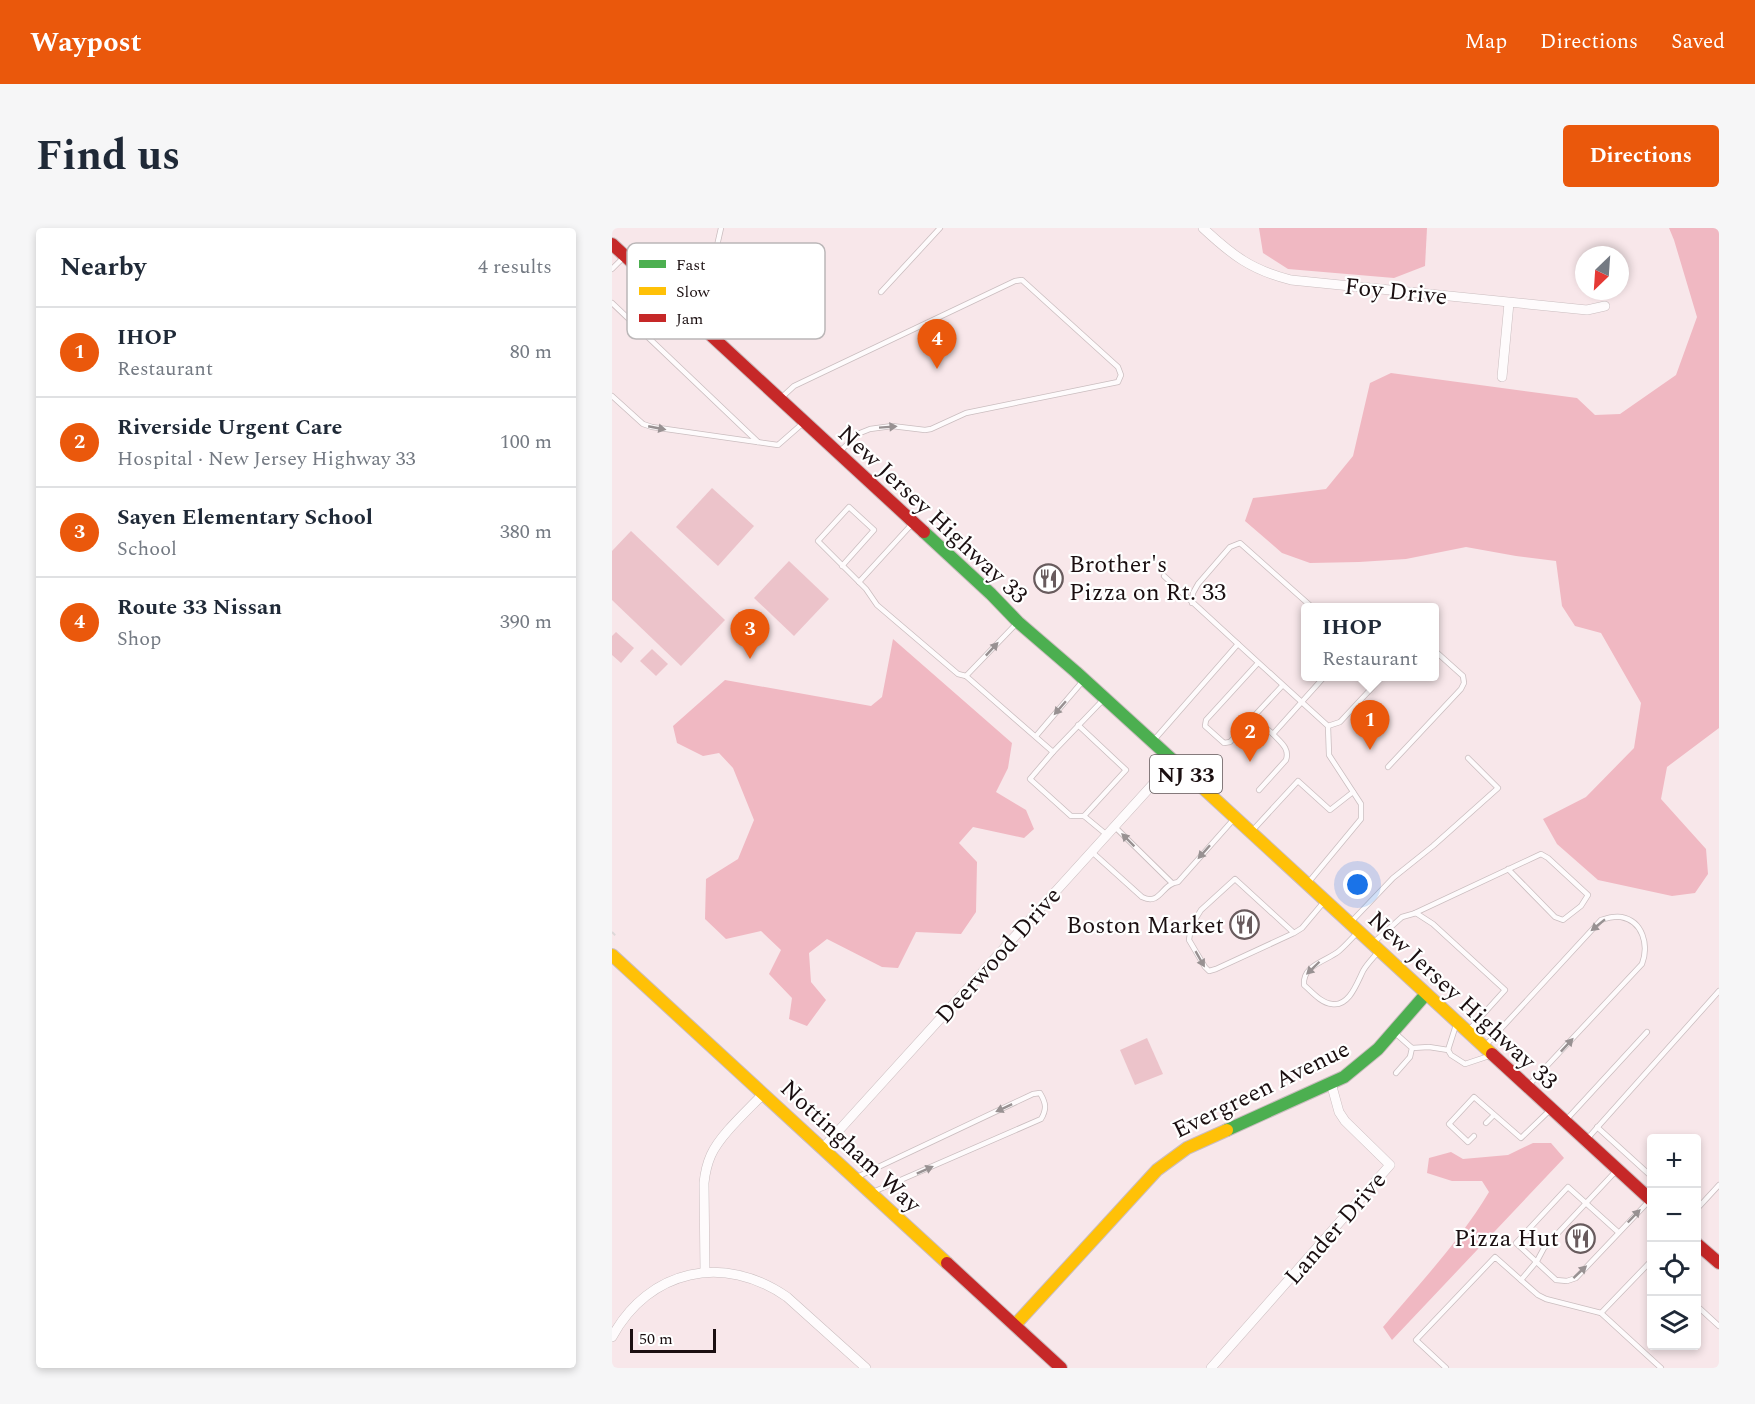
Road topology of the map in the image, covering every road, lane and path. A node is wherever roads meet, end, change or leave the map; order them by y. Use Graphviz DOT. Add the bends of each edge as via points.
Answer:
graph roads {
  1 [pos="721,228"];
  2 [pos="940,228"];
  3 [pos="1203,228"];
  4 [pos="718,243"];
  5 [pos="612,244"];
  6 [pos="627,258"];
  7 [pos="627,261"];
  8 [pos="612,269"];
  9 [pos="881,292"];
  10 [pos="612,303"];
  11 [pos="1509,303"];
  12 [pos="1605,306"];
  13 [pos="627,317"];
  14 [pos="650,339"];
  15 [pos="714,339"];
  16 [pos="717,339"];
  17 [pos="721,346"];
  18 [pos="1502,377"];
  19 [pos="612,396"];
  20 [pos="780,399"];
  21 [pos="804,422"];
  22 [pos="759,442"];
  23 [pos="838,453"];
  24 [pos="913,522"];
  25 [pos="842,566"];
  26 [pos="1164,576"];
  27 [pos="859,582"];
  28 [pos="1192,603"];
  29 [pos="1307,603"];
  30 [pos="1018,622"];
  31 [pos="1238,644"];
  32 [pos="1439,654"];
  33 [pos="1258,663"];
  34 [pos="966,676"];
  35 [pos="1084,680"];
  36 [pos="1321,681"];
  37 [pos="1378,681"];
  38 [pos="1282,686"];
  39 [pos="1104,698"];
  40 [pos="1301,703"];
  41 [pos="1253,717"];
  42 [pos="1078,725"];
  43 [pos="1328,726"];
  44 [pos="1273,734"];
  45 [pos="1036,736"];
  46 [pos="1152,742"];
  47 [pos="1053,752"];
  48 [pos="1468,758"];
  49 [pos="1173,762"];
  50 [pos="1388,767"];
  51 [pos="1259,790"];
  52 [pos="1353,792"];
  53 [pos="1084,816"];
  54 [pos="1234,818"];
  55 [pos="1115,827"];
  56 [pos="1250,833"];
  57 [pos="1107,835"];
  58 [pos="1092,852"];
  59 [pos="1508,870"];
  60 [pos="1172,883"];
  61 [pos="1307,885"];
  62 [pos="1325,901"];
  63 [pos="1415,913"];
  64 [pos="1353,928"];
  65 [pos="612,932"];
  66 [pos="1294,933"];
  67 [pos="618,938"];
  68 [pos="1375,947"];
  69 [pos="612,955"];
  70 [pos="1719,991"];
  71 [pos="1426,994"];
  72 [pos="1457,1023"];
  73 [pos="1394,1032"];
  74 [pos="1467,1032"];
  75 [pos="1647,1032"];
  76 [pos="1412,1048"];
  77 [pos="1448,1050"];
  78 [pos="1488,1051"];
  79 [pos="1396,1073"];
  80 [pos="1331,1083"];
  81 [pos="1527,1088"];
  82 [pos="763,1094"];
  83 [pos="1551,1109"];
  84 [pos="1494,1115"];
  85 [pos="1565,1121"];
  86 [pos="1486,1123"];
  87 [pos="1597,1127"];
  88 [pos="1474,1136"];
  89 [pos="1585,1140"];
  90 [pos="822,1149"];
  91 [pos="1638,1164"];
  92 [pos="1647,1172"];
  93 [pos="1621,1174"];
  94 [pos="855,1178"];
  95 [pos="1719,1185"];
  96 [pos="871,1193"];
  97 [pos="1647,1197"];
  98 [pos="1587,1203"];
  99 [pos="1647,1205"];
  100 [pos="1701,1205"];
  101 [pos="1618,1232"];
  102 [pos="1701,1247"];
  103 [pos="1537,1261"];
  104 [pos="1719,1263"];
  105 [pos="1647,1266"];
  106 [pos="705,1272"];
  107 [pos="1521,1280"];
  108 [pos="1701,1310"];
  109 [pos="1601,1313"];
  110 [pos="1015,1325"];
  111 [pos="1719,1326"];
  112 [pos="612,1337"];
  113 [pos="866,1368"];
  114 [pos="1061,1368"];
  115 [pos="1211,1368"];
  116 [pos="1446,1368"];
  117 [pos="1661,1368"];
  1 -- 4 [label="lane"];
  2 -- 9 [label="lane"];
  3 -- 11 [label="street, Foy Drive" via="1237,258 1291,280"];
  5 -- 6 [label="main road, New Jersey Highway 33 / NJ 33"];
  7 -- 8 [label="lane"];
  10 -- 13 [label="lane"];
  11 -- 12 [label="street, Foy Drive" via="1587,310"];
  11 -- 18 [label="street"];
  14 -- 22 [label="lane"];
  15 -- 17 [label="main road, New Jersey Highway 33 / NJ 33"];
  16 -- 17 [label="lane"];
  17 -- 20 [label="main road, New Jersey Highway 33 / NJ 33"];
  19 -- 22 [label="lane, one-way" via="652,428"];
  20 -- 21 [label="main road, New Jersey Highway 33 / NJ 33"];
  23 -- 20 [label="lane, one-way" via="870,429 931,429 966,413 1118,382 1121,375 1022,280 794,386"];
  21 -- 22 [label="lane" via="778,445"];
  21 -- 23 [label="main road, New Jersey Highway 33 / NJ 33"];
  23 -- 24 [label="main road, New Jersey Highway 33 / NJ 33"];
  24 -- 27 [label="lane"];
  24 -- 30 [label="main road, New Jersey Highway 33 / NJ 33"];
  25 -- 25 [label="lane" via="818,541 849,507 874,530"];
  25 -- 27 [label="lane"];
  26 -- 28 [label="lane"];
  27 -- 34 [label="lane" via="877,605 958,674"];
  28 -- 29 [label="lane" via="1198,584 1230,547 1240,543"];
  28 -- 31 [label="lane"];
  34 -- 30 [label="lane, one-way"];
  30 -- 35 [label="main road, New Jersey Highway 33 / NJ 33"];
  31 -- 33 [label="lane"];
  31 -- 46 [label="lane"];
  32 -- 50 [label="lane" via="1463,676 1464,683"];
  33 -- 38 [label="lane"];
  33 -- 41 [label="lane" via="1206,720 1205,726 1224,743 1230,742"];
  34 -- 45 [label="lane"];
  35 -- 39 [label="main road, New Jersey Highway 33 / NJ 33"];
  35 -- 45 [label="lane, one-way"];
  36 -- 40 [label="lane"];
  37 -- 43 [label="lane" via="1340,722"];
  38 -- 40 [label="lane"];
  38 -- 41 [label="lane"];
  39 -- 42 [label="lane"];
  39 -- 46 [label="main road, New Jersey Highway 33 / NJ 33"];
  40 -- 43 [label="lane"];
  40 -- 44 [label="lane"];
  41 -- 44 [label="lane"];
  42 -- 47 [label="lane"];
  42 -- 53 [label="lane" via="1126,770"];
  43 -- 52 [label="lane" via="1329,755"];
  44 -- 51 [label="lane" via="1288,754"];
  45 -- 47 [label="lane"];
  46 -- 49 [label="main road, New Jersey Highway 33 / NJ 33"];
  47 -- 53 [label="lane" via="1030,779 1071,816"];
  48 -- 64 [label="lane" via="1498,788 1393,878"];
  49 -- 54 [label="main road, New Jersey Highway 33 / NJ 33"];
  49 -- 55 [label="street, Deerwood Drive"];
  52 -- 56 [label="lane" via="1330,810 1299,781"];
  52 -- 61 [label="lane" via="1362,804 1361,819"];
  53 -- 57 [label="lane"];
  54 -- 56 [label="main road, New Jersey Highway 33 / NJ 33"];
  54 -- 60 [label="lane, one-way" via="1178,882"];
  55 -- 57 [label="street, Deerwood Drive"];
  60 -- 55 [label="lane, one-way"];
  56 -- 61 [label="main road, New Jersey Highway 33 / NJ 33"];
  57 -- 58 [label="street, Deerwood Drive"];
  58 -- 60 [label="lane" via="1146,900 1155,900"];
  58 -- 90 [label="street, Deerwood Drive"];
  59 -- 59 [label="lane" via="1541,854 1588,895 1563,920 1555,917"];
  59 -- 63 [label="lane"];
  61 -- 62 [label="main road, New Jersey Highway 33 / NJ 33"];
  62 -- 64 [label="main road, New Jersey Highway 33 / NJ 33"];
  62 -- 66 [label="lane"];
  63 -- 68 [label="lane" via="1402,917"];
  63 -- 74 [label="lane" via="1433,924 1505,990"];
  64 -- 68 [label="main road, New Jersey Highway 33 / NJ 33"];
  64 -- 68 [label="lane, one-way" via="1339,951 1314,965 1305,976 1304,985 1322,1001 1337,1005 1346,999"];
  65 -- 67 [label="path"];
  66 -- 66 [label="lane, one-way" via="1235,879 1201,910 1191,926 1189,940 1209,971"];
  68 -- 71 [label="main road, New Jersey Highway 33 / NJ 33"];
  69 -- 82 [label="main road, Nottingham Way"];
  70 -- 87 [label="lane"];
  71 -- 72 [label="main road, New Jersey Highway 33 / NJ 33"];
  71 -- 73 [label="main road, Evergreen Avenue"];
  72 -- 74 [label="main road, New Jersey Highway 33 / NJ 33"];
  72 -- 77 [label="lane"];
  73 -- 76 [label="lane"];
  73 -- 80 [label="main road, Evergreen Avenue" via="1363,1064"];
  74 -- 78 [label="main road, New Jersey Highway 33 / NJ 33"];
  75 -- 85 [label="lane"];
  76 -- 77 [label="lane"];
  76 -- 79 [label="lane" via="1410,1057"];
  77 -- 78 [label="lane" via="1465,1064"];
  78 -- 81 [label="main road, New Jersey Highway 33 / NJ 33"];
  81 -- 78 [label="lane, one-way" via="1642,964 1646,946 1635,923 1622,917 1601,920"];
  80 -- 110 [label="main road, Evergreen Avenue" via="1170,1158"];
  80 -- 115 [label="street, Lander Drive" via="1345,1121 1390,1165"];
  81 -- 83 [label="main road, New Jersey Highway 33 / NJ 33"];
  82 -- 90 [label="main road, Nottingham Way"];
  82 -- 106 [label="street" via="718,1142 706,1168"];
  83 -- 84 [label="lane" via="1521,1138"];
  83 -- 85 [label="main road, New Jersey Highway 33 / NJ 33"];
  84 -- 86 [label="lane"];
  84 -- 88 [label="lane" via="1474,1097 1449,1124 1468,1142"];
  85 -- 89 [label="main road, New Jersey Highway 33 / NJ 33"];
  87 -- 89 [label="lane"];
  87 -- 91 [label="lane"];
  89 -- 93 [label="main road, New Jersey Highway 33 / NJ 33"];
  90 -- 94 [label="main road, Nottingham Way"];
  91 -- 92 [label="lane"];
  91 -- 93 [label="lane"];
  93 -- 97 [label="main road, New Jersey Highway 33 / NJ 33"];
  93 -- 98 [label="lane"];
  94 -- 96 [label="main road, Nottingham Way"];
  96 -- 94 [label="lane, one-way" via="1041,1119 1046,1103 1040,1094 1033,1094"];
  95 -- 100 [label="lane"];
  96 -- 110 [label="main road, Nottingham Way"];
  98 -- 101 [label="lane"];
  98 -- 103 [label="lane" via="1544,1248"];
  98 -- 103 [label="lane" via="1568,1187 1516,1243"];
  101 -- 99 [label="lane, one-way"];
  103 -- 101 [label="lane, one-way" via="1556,1280 1576,1278"];
  102 -- 104 [label="main road"];
  103 -- 107 [label="lane"];
  105 -- 109 [label="lane"];
  106 -- 112 [label="street" via="672,1281 641,1299"];
  106 -- 113 [label="street" via="740,1274 774,1288"];
  107 -- 109 [label="lane" via="1545,1299"];
  107 -- 116 [label="lane" via="1495,1257 1428,1326 1416,1341"];
  108 -- 111 [label="lane"];
  109 -- 117 [label="lane"];
  110 -- 114 [label="main road, Nottingham Way"];
}
